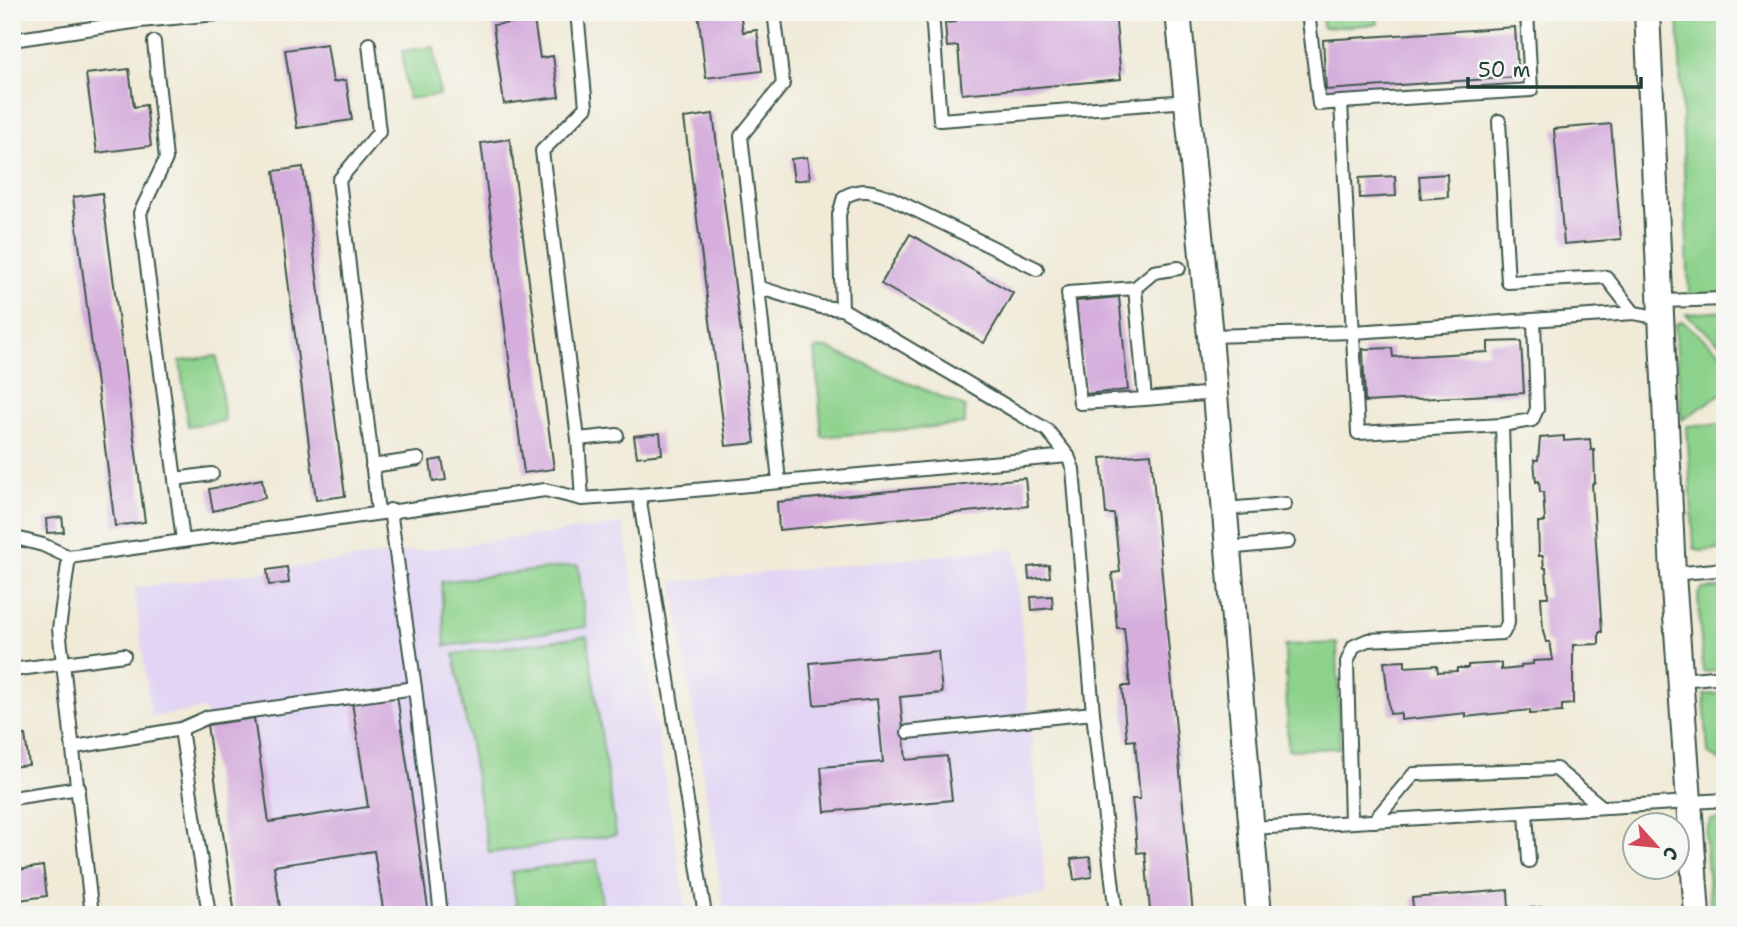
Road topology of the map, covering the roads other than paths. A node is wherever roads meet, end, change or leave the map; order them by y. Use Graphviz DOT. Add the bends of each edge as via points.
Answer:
graph roads {
  1 [pos="239,12"];
  2 [pos="577,12"];
  3 [pos="775,12"];
  4 [pos="932,12"];
  5 [pos="1178,12"];
  6 [pos="1308,12"];
  7 [pos="1527,12"];
  8 [pos="1647,12"];
  9 [pos="140,17"];
  10 [pos="12,40"];
  11 [pos="154,41"];
  12 [pos="369,44"];
  13 [pos="1188,101"];
  14 [pos="1341,102"];
  15 [pos="1499,121"];
  16 [pos="1179,268"];
  17 [pos="1037,269"];
  18 [pos="758,287"];
  19 [pos="1135,288"];
  20 [pos="1725,299"];
  21 [pos="842,310"];
  22 [pos="1662,310"];
  23 [pos="1634,313"];
  24 [pos="1534,322"];
  25 [pos="1354,332"];
  26 [pos="1210,336"];
  27 [pos="1215,393"];
  28 [pos="1144,399"];
  29 [pos="1502,425"];
  30 [pos="617,435"];
  31 [pos="578,439"];
  32 [pos="1068,456"];
  33 [pos="418,459"];
  34 [pos="372,466"];
  35 [pos="212,474"];
  36 [pos="174,480"];
  37 [pos="779,481"];
  38 [pos="639,495"];
  39 [pos="582,499"];
  40 [pos="1285,504"];
  41 [pos="1225,509"];
  42 [pos="384,511"];
  43 [pos="12,537"];
  44 [pos="183,540"];
  45 [pos="1288,542"];
  46 [pos="1228,548"];
  47 [pos="69,557"];
  48 [pos="1725,569"];
  49 [pos="1673,574"];
  50 [pos="124,655"];
  51 [pos="63,662"];
  52 [pos="12,670"];
  53 [pos="1725,676"];
  54 [pos="1680,680"];
  55 [pos="415,688"];
  56 [pos="1093,713"];
  57 [pos="181,729"];
  58 [pos="908,732"];
  59 [pos="75,747"];
  60 [pos="79,788"];
  61 [pos="12,798"];
  62 [pos="1725,800"];
  63 [pos="1689,802"];
  64 [pos="1602,807"];
  65 [pos="1526,812"];
  66 [pos="1374,821"];
  67 [pos="1351,822"];
  68 [pos="1252,828"];
  69 [pos="1529,861"];
  70 [pos="92,915"];
  71 [pos="209,915"];
  72 [pos="441,915"];
  73 [pos="705,915"];
  74 [pos="1116,915"];
  75 [pos="1259,915"];
  76 [pos="1696,915"];
  1 -- 9 [label="lane"];
  2 -- 31 [label="lane" via="586,107 542,151"];
  3 -- 18 [label="lane" via="783,85 741,136"];
  4 -- 13 [label="lane" via="940,120"];
  5 -- 13 [label="street"];
  6 -- 14 [label="lane" via="1319,104"];
  7 -- 14 [label="lane" via="1531,90"];
  8 -- 22 [label="street"];
  9 -- 10 [label="lane"];
  11 -- 36 [label="lane" via="166,159 140,213"];
  12 -- 34 [label="lane" via="379,132 339,180"];
  13 -- 26 [label="street"];
  14 -- 25 [label="lane"];
  15 -- 23 [label="lane" via="1508,282 1606,277"];
  16 -- 19 [label="lane" via="1154,272"];
  17 -- 21 [label="lane" via="891,198 856,190 844,197 839,215"];
  18 -- 21 [label="lane"];
  18 -- 37 [label="lane"];
  19 -- 28 [label="lane"];
  19 -- 28 [label="lane" via="1068,293 1080,403"];
  20 -- 22 [label="lane"];
  21 -- 32 [label="lane" via="1047,430"];
  22 -- 23 [label="lane"];
  22 -- 49 [label="street"];
  23 -- 24 [label="lane"];
  24 -- 25 [label="lane"];
  24 -- 29 [label="lane" via="1537,409 1532,420"];
  25 -- 26 [label="lane"];
  25 -- 29 [label="lane" via="1358,433"];
  26 -- 27 [label="street"];
  27 -- 28 [label="lane"];
  27 -- 41 [label="street"];
  29 -- 67 [label="lane" via="1508,623 1503,633 1368,640 1354,646 1347,662"];
  30 -- 31 [label="lane"];
  31 -- 39 [label="lane"];
  32 -- 37 [label="lane"];
  32 -- 56 [label="lane" via="1073,469"];
  33 -- 34 [label="lane"];
  34 -- 42 [label="lane"];
  35 -- 36 [label="lane"];
  36 -- 44 [label="lane"];
  37 -- 38 [label="lane"];
  38 -- 39 [label="lane"];
  38 -- 73 [label="lane"];
  39 -- 42 [label="lane" via="545,490"];
  40 -- 41 [label="lane"];
  41 -- 46 [label="street"];
  42 -- 44 [label="lane"];
  42 -- 55 [label="lane"];
  43 -- 47 [label="lane"];
  44 -- 47 [label="lane"];
  45 -- 46 [label="lane"];
  46 -- 68 [label="street"];
  47 -- 51 [label="lane" via="59,629"];
  48 -- 49 [label="lane"];
  49 -- 54 [label="street"];
  50 -- 51 [label="lane"];
  51 -- 52 [label="lane"];
  51 -- 59 [label="lane"];
  53 -- 54 [label="lane"];
  54 -- 63 [label="street"];
  55 -- 57 [label="lane" via="208,717"];
  55 -- 72 [label="lane"];
  56 -- 58 [label="lane"];
  56 -- 74 [label="lane"];
  57 -- 59 [label="lane"];
  57 -- 71 [label="lane"];
  59 -- 60 [label="lane"];
  60 -- 61 [label="lane"];
  60 -- 70 [label="lane"];
  62 -- 63 [label="lane"];
  63 -- 64 [label="lane"];
  63 -- 76 [label="street"];
  64 -- 65 [label="lane"];
  64 -- 66 [label="lane" via="1556,769 1414,774"];
  65 -- 66 [label="lane"];
  65 -- 69 [label="lane"];
  66 -- 67 [label="lane"];
  67 -- 68 [label="lane"];
  68 -- 75 [label="street"];
}
